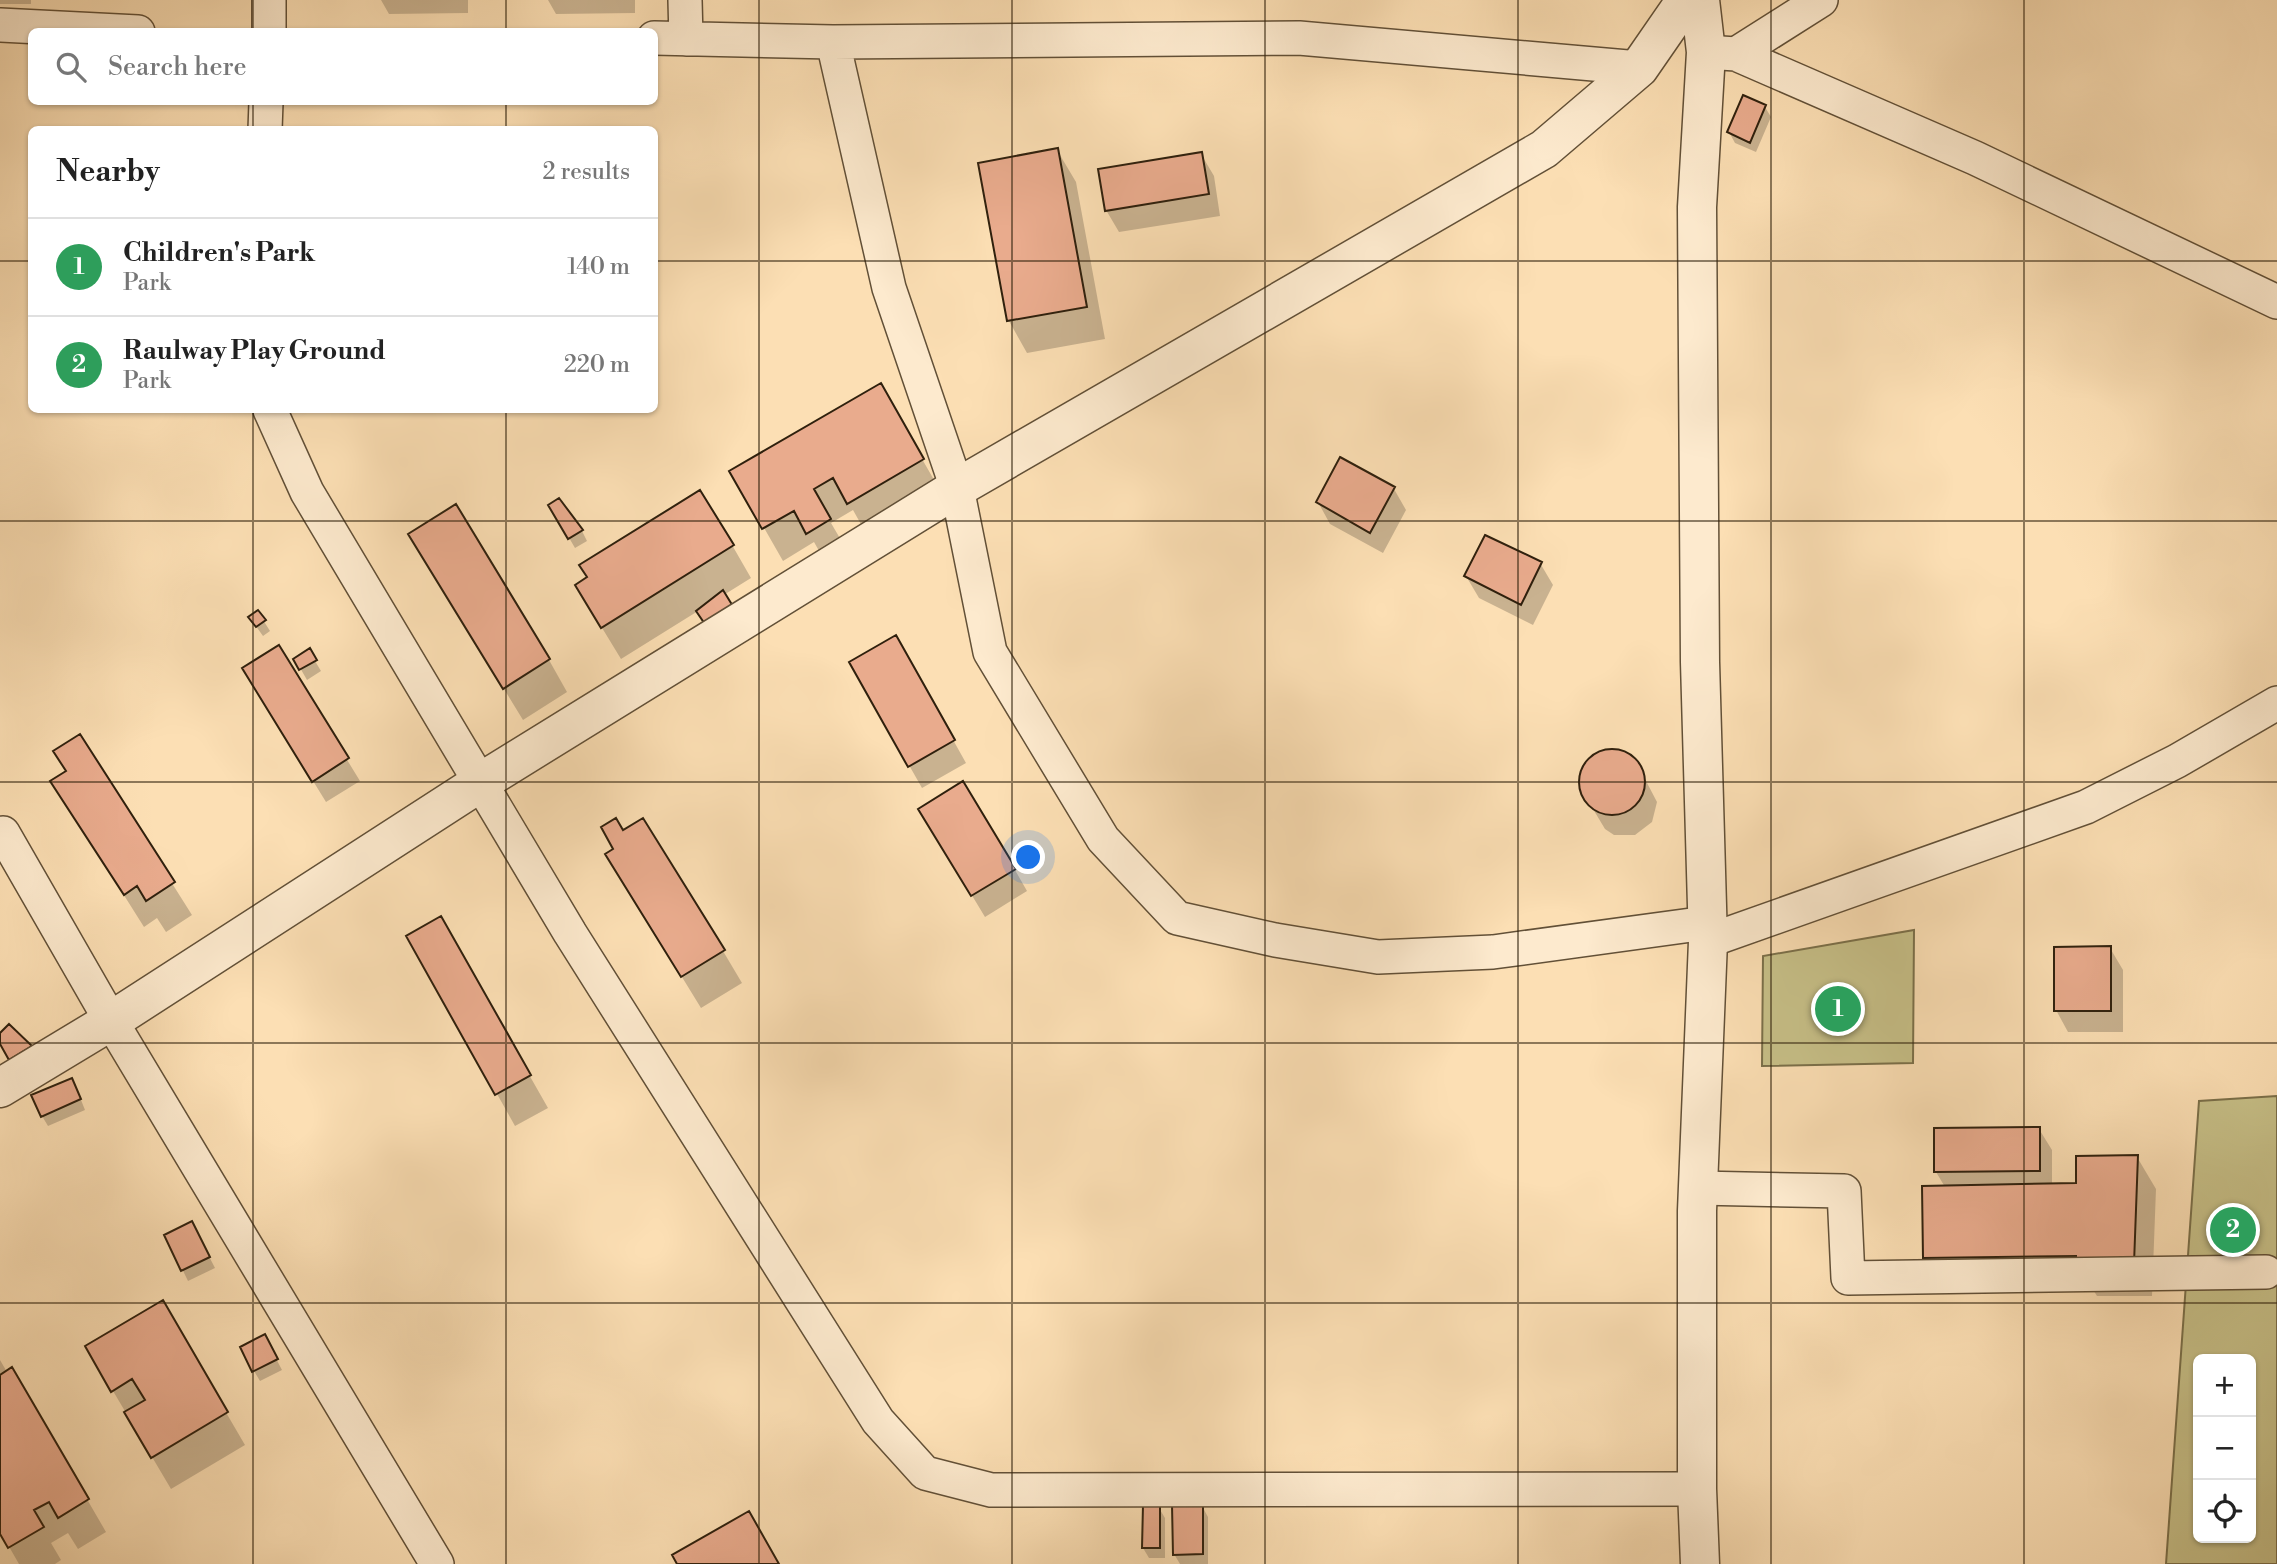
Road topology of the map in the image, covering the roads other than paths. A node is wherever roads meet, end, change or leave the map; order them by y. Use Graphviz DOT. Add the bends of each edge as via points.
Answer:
graph roads {
  1 [pos="269,0"];
  2 [pos="685,0"];
  3 [pos="1686,0"];
  4 [pos="1700,0"];
  5 [pos="1821,0"];
  6 [pos="0,25"];
  7 [pos="59,28"];
  8 [pos="269,28"];
  9 [pos="670,38"];
  10 [pos="833,42"];
  11 [pos="1721,53"];
  12 [pos="1639,68"];
  13 [pos="266,105"];
  14 [pos="265,126"];
  15 [pos="2277,302"];
  16 [pos="271,413"];
  17 [pos="957,488"];
  18 [pos="2277,703"];
  19 [pos="481,782"];
  20 [pos="3,833"];
  21 [pos="1707,932"];
  22 [pos="111,1021"];
  23 [pos="0,1088"];
  24 [pos="1698,1188"];
  25 [pos="2266,1272"];
  26 [pos="1697,1489"];
  27 [pos="437,1564"];
  28 [pos="1700,1564"];
  1 -- 8 [label="street"];
  2 -- 9 [label="street"];
  3 -- 12 [label="street"];
  4 -- 11 [label="street"];
  5 -- 11 [label="street"];
  6 -- 7 [label="street"];
  9 -- 10 [label="street"];
  10 -- 12 [label="street" via="1299,37"];
  10 -- 17 [label="street" via="889,288"];
  11 -- 15 [label="street" via="1975,159"];
  11 -- 21 [label="street" via="1697,207"];
  12 -- 17 [label="street" via="1544,149"];
  13 -- 14 [label="street"];
  16 -- 19 [label="street" via="307,492"];
  17 -- 19 [label="street"];
  17 -- 21 [label="street" via="990,652 1102,839 1177,918 1378,957 1493,952"];
  18 -- 21 [label="street" via="2178,761 2086,807"];
  19 -- 22 [label="street"];
  19 -- 26 [label="street" via="570,933 878,1421 925,1473 992,1490"];
  20 -- 22 [label="street"];
  21 -- 24 [label="street"];
  22 -- 23 [label="street"];
  22 -- 27 [label="street"];
  24 -- 25 [label="street" via="1844,1191 1848,1278"];
  24 -- 26 [label="street"];
  26 -- 28 [label="street"];
}
